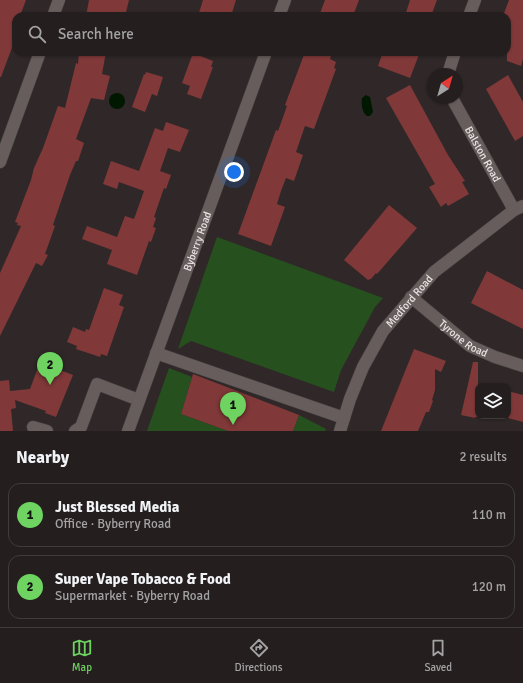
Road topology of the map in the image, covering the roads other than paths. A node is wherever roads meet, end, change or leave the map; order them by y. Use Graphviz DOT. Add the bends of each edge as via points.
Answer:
graph roads {
  1 [pos="59,0"];
  2 [pos="285,0"];
  3 [pos="475,0"];
  4 [pos="54,12"];
  5 [pos="280,12"];
  6 [pos="470,12"];
  7 [pos="39,56"];
  8 [pos="265,56"];
  9 [pos="454,56"];
  10 [pos="450,68"];
  11 [pos="456,104"];
  12 [pos="0,162"];
  13 [pos="519,208"];
  14 [pos="411,297"];
  15 [pos="156,353"];
  16 [pos="523,366"];
  17 [pos="139,400"];
  18 [pos="344,418"];
  19 [pos="33,427"];
  20 [pos="80,430"];
  21 [pos="47,431"];
  22 [pos="128,431"];
  23 [pos="340,431"];
  1 -- 4 [label="street"];
  2 -- 5 [label="street"];
  3 -- 6 [label="street"];
  7 -- 12 [label="street"];
  8 -- 15 [label="street, Byberry Road"];
  9 -- 10 [label="street"];
  11 -- 13 [label="street, Balston Road"];
  13 -- 14 [label="street, Medford Road" via="434,272"];
  14 -- 16 [label="street, Tyrone Road" via="470,346"];
  14 -- 18 [label="street, Medford Road" via="383,331 363,367"];
  15 -- 17 [label="street, Byberry Road"];
  15 -- 18 [label="street"];
  17 -- 20 [label="street" via="97,384"];
  17 -- 22 [label="street, Byberry Road"];
  18 -- 23 [label="street, Medford Road"];
  19 -- 21 [label="street"];
}
